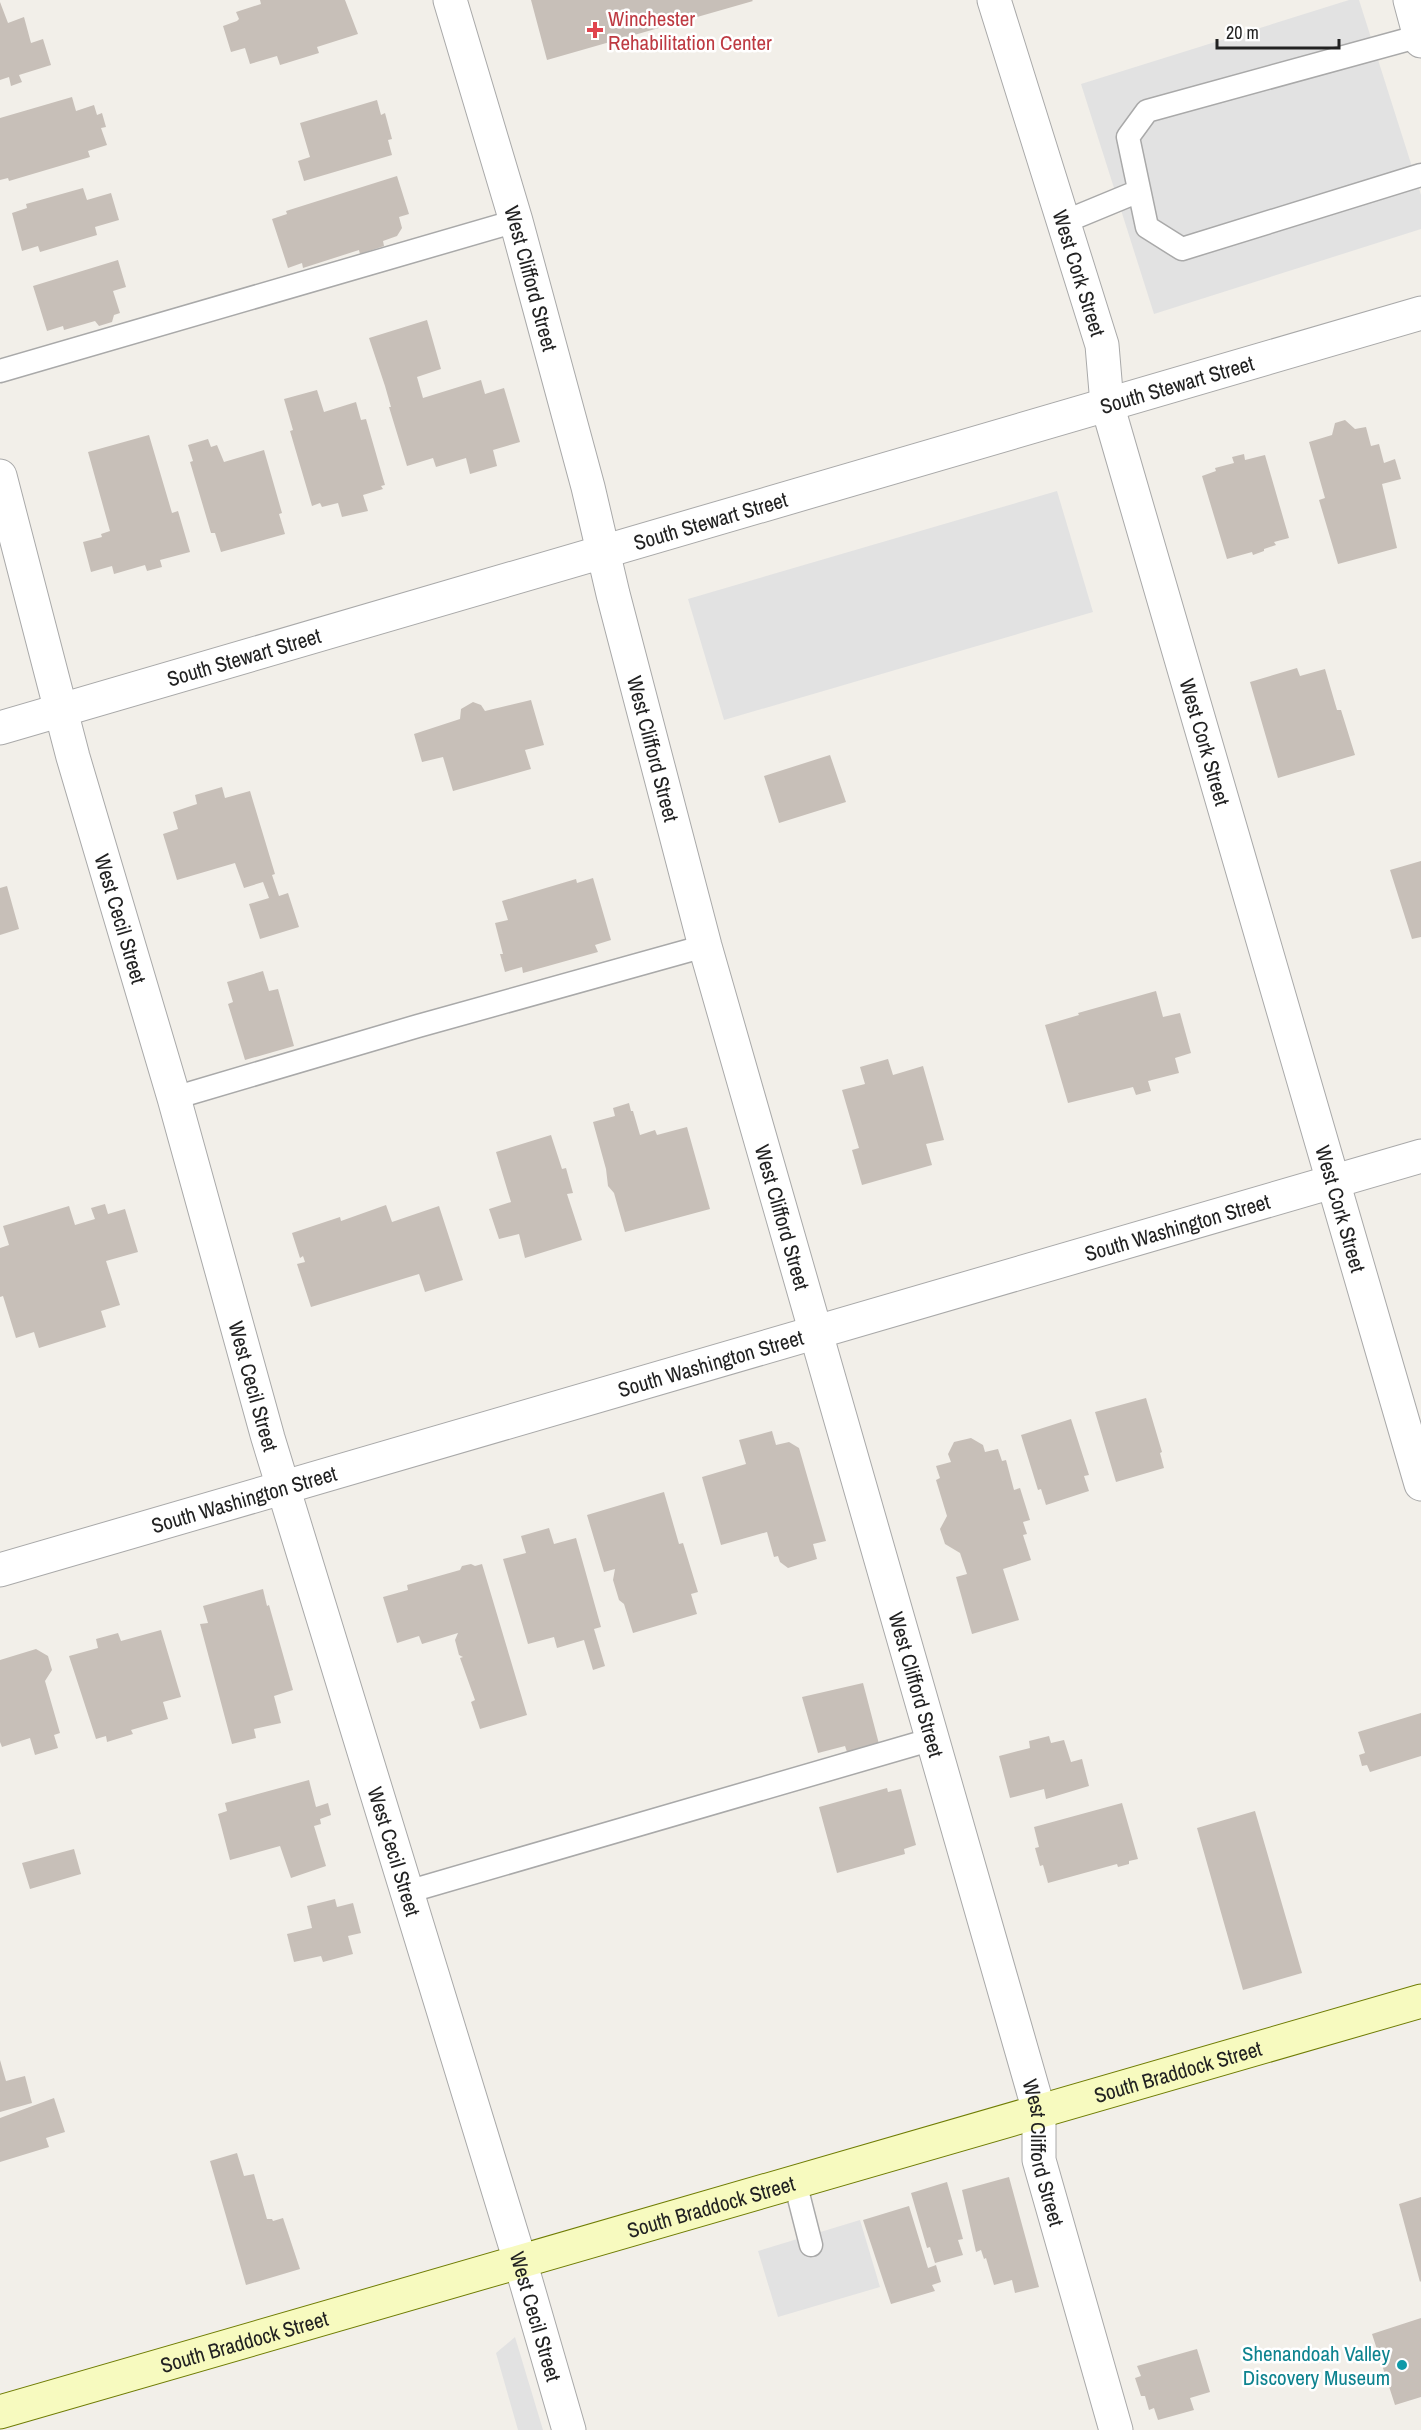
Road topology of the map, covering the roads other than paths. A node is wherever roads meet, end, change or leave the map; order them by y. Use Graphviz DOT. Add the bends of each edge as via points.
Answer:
graph roads {
  1 [pos="450,0"];
  2 [pos="994,0"];
  3 [pos="1410,0"];
  4 [pos="1420,38"];
  5 [pos="1421,175"];
  6 [pos="1139,191"];
  7 [pos="516,221"];
  8 [pos="1064,222"];
  9 [pos="1421,313"];
  10 [pos="0,372"];
  11 [pos="1107,404"];
  12 [pos="0,476"];
  13 [pos="603,551"];
  14 [pos="61,710"];
  15 [pos="0,728"];
  16 [pos="705,946"];
  17 [pos="174,1098"];
  18 [pos="1421,1156"];
  19 [pos="1332,1182"];
  20 [pos="816,1332"];
  21 [pos="1421,1484"];
  22 [pos="284,1487"];
  23 [pos="0,1570"];
  24 [pos="933,1739"];
  25 [pos="407,1892"];
  26 [pos="1421,2001"];
  27 [pos="1039,2111"];
  28 [pos="795,2182"];
  29 [pos="811,2245"];
  30 [pos="520,2261"];
  31 [pos="0,2412"];
  32 [pos="569,2430"];
  33 [pos="1116,2430"];
  1 -- 7 [label="street, West Clifford Street"];
  2 -- 8 [label="street, West Cork Street"];
  3 -- 4 [label="street"];
  4 -- 6 [label="lane" via="1147,111 1128,137"];
  5 -- 6 [label="lane" via="1182,249 1147,227"];
  6 -- 8 [label="lane"];
  7 -- 10 [label="lane"];
  7 -- 13 [label="street, West Clifford Street"];
  8 -- 11 [label="street, West Cork Street" via="1102,345"];
  9 -- 11 [label="street, South Stewart Street"];
  11 -- 13 [label="street, South Stewart Street"];
  11 -- 19 [label="street, West Cork Street"];
  12 -- 14 [label="street, West Cecil Street"];
  13 -- 14 [label="street, South Stewart Street"];
  13 -- 16 [label="street, West Clifford Street"];
  14 -- 15 [label="street, South Stewart Street"];
  14 -- 17 [label="street, West Cecil Street"];
  16 -- 17 [label="lane"];
  16 -- 20 [label="street, West Clifford Street"];
  17 -- 22 [label="street, West Cecil Street"];
  18 -- 19 [label="street, South Washington Street"];
  19 -- 20 [label="street, South Washington Street"];
  19 -- 21 [label="street, West Cork Street"];
  20 -- 22 [label="street, South Washington Street"];
  20 -- 24 [label="street, West Clifford Street"];
  22 -- 23 [label="street, South Washington Street"];
  22 -- 25 [label="street, West Cecil Street"];
  24 -- 25 [label="lane"];
  24 -- 27 [label="street, West Clifford Street"];
  25 -- 30 [label="street, West Cecil Street"];
  26 -- 27 [label="main road, South Braddock Street"];
  27 -- 28 [label="main road, South Braddock Street"];
  27 -- 33 [label="street, West Clifford Street" via="1039,2160"];
  28 -- 29 [label="lane"];
  28 -- 30 [label="main road, South Braddock Street"];
  30 -- 31 [label="main road, South Braddock Street"];
  30 -- 32 [label="street, West Cecil Street"];
}
